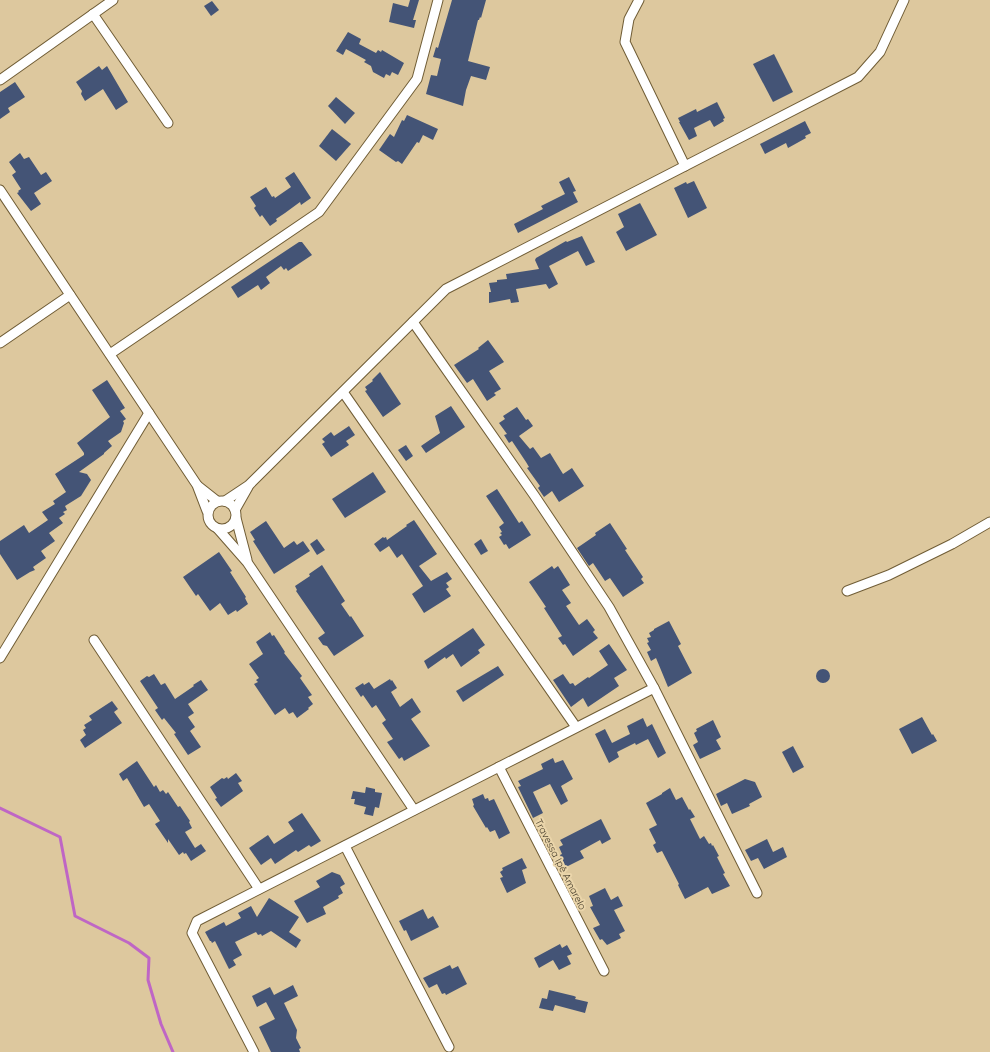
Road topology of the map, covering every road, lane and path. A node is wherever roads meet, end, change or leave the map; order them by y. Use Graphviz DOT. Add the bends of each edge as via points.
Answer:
graph roads {
  1 [pos="113,0"];
  2 [pos="438,0"];
  3 [pos="639,0"];
  4 [pos="904,0"];
  5 [pos="93,14"];
  6 [pos="0,80"];
  7 [pos="168,124"];
  8 [pos="685,166"];
  9 [pos="0,190"];
  10 [pos="70,295"];
  11 [pos="413,322"];
  12 [pos="0,343"];
  13 [pos="110,354"];
  14 [pos="343,392"];
  15 [pos="149,413"];
  16 [pos="197,485"];
  17 [pos="249,485"];
  18 [pos="221,501"];
  19 [pos="207,511"];
  20 [pos="236,514"];
  21 [pos="990,522"];
  22 [pos="218,529"];
  23 [pos="248,562"];
  24 [pos="846,591"];
  25 [pos="94,640"];
  26 [pos="0,658"];
  27 [pos="654,688"];
  28 [pos="576,727"];
  29 [pos="499,767"];
  30 [pos="414,810"];
  31 [pos="345,846"];
  32 [pos="259,889"];
  33 [pos="757,893"];
  34 [pos="604,971"];
  35 [pos="449,1047"];
  36 [pos="254,1052"];
  1 -- 5 [label="street"];
  2 -- 13 [label="street" via="417,78 319,212"];
  3 -- 8 [label="street" via="629,19 625,42"];
  4 -- 8 [label="street" via="880,52 858,77"];
  5 -- 6 [label="street"];
  5 -- 7 [label="street"];
  8 -- 11 [label="street" via="446,289"];
  9 -- 10 [label="street"];
  10 -- 12 [label="street"];
  10 -- 13 [label="street"];
  11 -- 14 [label="street"];
  11 -- 27 [label="street" via="609,607"];
  13 -- 15 [label="street"];
  14 -- 17 [label="street"];
  14 -- 28 [label="street"];
  15 -- 16 [label="street"];
  15 -- 26 [label="street"];
  16 -- 18 [label="street"];
  16 -- 19 [label="street"];
  17 -- 18 [label="street"];
  17 -- 20 [label="street"];
  18 -- 19 [label="street" via="212,504"];
  18 -- 20 [label="street" via="230,503"];
  19 -- 22 [label="street" via="209,522"];
  20 -- 22 [label="street" via="229,528"];
  20 -- 23 [label="street"];
  21 -- 24 [label="street" via="952,544 888,575"];
  22 -- 23 [label="street"];
  23 -- 30 [label="street"];
  25 -- 32 [label="street"];
  27 -- 28 [label="street"];
  27 -- 33 [label="street"];
  28 -- 29 [label="street"];
  29 -- 30 [label="street"];
  29 -- 34 [label="street, Travessa Ipê Amarelo"];
  30 -- 31 [label="street"];
  31 -- 32 [label="street"];
  31 -- 35 [label="street"];
  32 -- 36 [label="street" via="197,921 192,933"];
}
